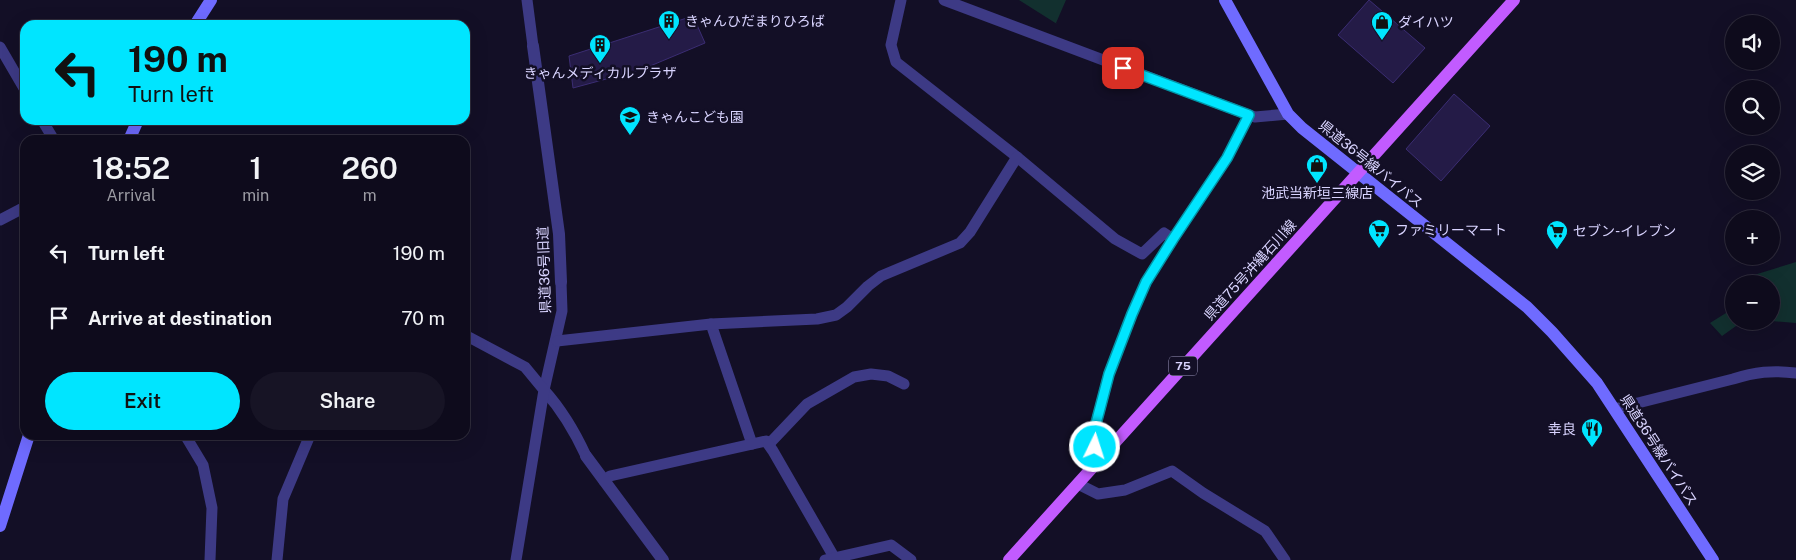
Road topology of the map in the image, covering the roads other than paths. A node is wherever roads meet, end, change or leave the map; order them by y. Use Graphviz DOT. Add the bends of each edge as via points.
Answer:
graph roads {
  1 [pos="211,0"];
  2 [pos="527,0"];
  3 [pos="901,0"];
  4 [pos="944,0"];
  5 [pos="1225,0"];
  6 [pos="1514,0"];
  7 [pos="198,20"];
  8 [pos="533,46"];
  9 [pos="0,47"];
  10 [pos="20,81"];
  11 [pos="1288,114"];
  12 [pos="1249,115"];
  13 [pos="1017,157"];
  14 [pos="1358,173"];
  15 [pos="20,210"];
  16 [pos="0,220"];
  17 [pos="1173,239"];
  18 [pos="561,282"];
  19 [pos="711,324"];
  20 [pos="470,338"];
  21 [pos="557,340"];
  22 [pos="1796,373"];
  23 [pos="904,384"];
  24 [pos="544,390"];
  25 [pos="1614,409"];
  26 [pos="27,440"];
  27 [pos="187,440"];
  28 [pos="308,440"];
  29 [pos="752,444"];
  30 [pos="769,444"];
  31 [pos="1103,455"];
  32 [pos="586,456"];
  33 [pos="604,481"];
  34 [pos="1078,484"];
  35 [pos="0,526"];
  36 [pos="830,559"];
  37 [pos="210,560"];
  38 [pos="277,560"];
  39 [pos="516,560"];
  40 [pos="663,560"];
  41 [pos="911,560"];
  42 [pos="1009,560"];
  43 [pos="1285,560"];
  44 [pos="1713,560"];
  1 -- 7 [label="main road"];
  2 -- 8 [label="street, 県道36号旧道"];
  3 -- 13 [label="street" via="891,45 896,62"];
  4 -- 12 [label="street"];
  5 -- 11 [label="main road, 県道36号線バイパス"];
  6 -- 14 [label="main road, 県道75号沖縄石川線 / 75"];
  8 -- 18 [label="street, 県道36号旧道" via="559,234"];
  9 -- 10 [label="street"];
  11 -- 12 [label="street"];
  11 -- 14 [label="main road, 県道36号線バイパス"];
  12 -- 17 [label="street" via="1227,158"];
  13 -- 17 [label="street" via="1115,239 1142,254 1164,233"];
  13 -- 19 [label="street" via="960,243 880,276 836,315 817,319"];
  14 -- 25 [label="main road, 県道36号線バイパス" via="1527,307 1598,383"];
  14 -- 31 [label="main road, 県道75号沖縄石川線 / 75"];
  15 -- 16 [label="street"];
  17 -- 31 [label="street" via="1146,282 1109,374 1093,435 1095,447"];
  18 -- 21 [label="street, 県道36号旧道" via="562,311"];
  19 -- 21 [label="street"];
  19 -- 29 [label="street"];
  20 -- 24 [label="street" via="525,367"];
  21 -- 24 [label="street, 県道36号旧道"];
  22 -- 25 [label="street" via="1751,373"];
  23 -- 30 [label="street" via="888,376 854,377 806,404"];
  24 -- 32 [label="street" via="573,429"];
  24 -- 39 [label="street, 県道36号旧道"];
  25 -- 44 [label="main road, 県道36号線バイパス"];
  26 -- 35 [label="main road"];
  27 -- 37 [label="street" via="203,466 212,508"];
  28 -- 38 [label="street" via="283,499"];
  29 -- 30 [label="street" via="766,441"];
  29 -- 33 [label="street" via="610,476"];
  30 -- 36 [label="street"];
  31 -- 34 [label="main road, 県道75号沖縄石川線 / 75"];
  32 -- 33 [label="street"];
  33 -- 40 [label="street"];
  34 -- 42 [label="main road, 県道75号沖縄石川線 / 75"];
  34 -- 43 [label="street" via="1098,494 1125,490 1172,471 1203,494 1266,531"];
  36 -- 41 [label="street" via="891,545"];
}
